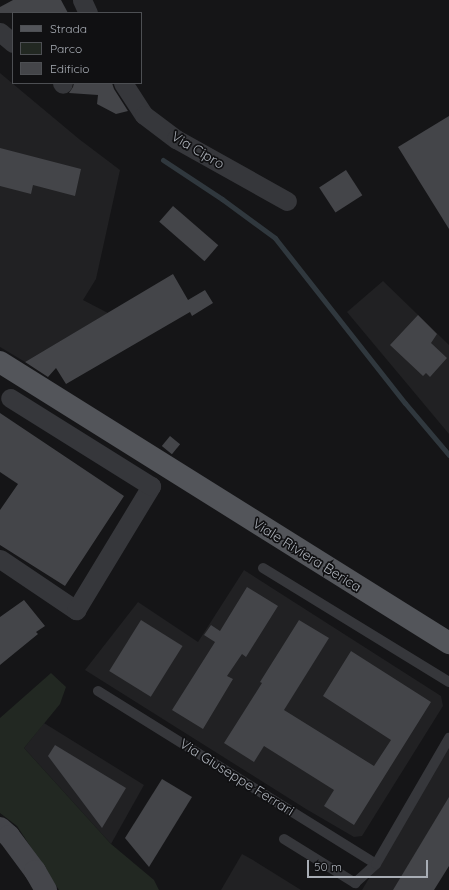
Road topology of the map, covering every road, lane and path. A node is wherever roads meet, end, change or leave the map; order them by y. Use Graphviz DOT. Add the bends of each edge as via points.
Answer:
graph roads {
  1 [pos="82,0"];
  2 [pos="88,12"];
  3 [pos="0,32"];
  4 [pos="12,42"];
  5 [pos="124,84"];
  6 [pos="287,201"];
  7 [pos="0,362"];
  8 [pos="10,398"];
  9 [pos="165,466"];
  10 [pos="151,486"];
  11 [pos="0,558"];
  12 [pos="263,568"];
  13 [pos="449,643"];
  14 [pos="449,682"];
  15 [pos="98,691"];
  16 [pos="449,738"];
  17 [pos="0,828"];
  18 [pos="284,839"];
  19 [pos="376,864"];
  20 [pos="46,890"];
  1 -- 2 [label="street"];
  3 -- 4 [label="street"];
  5 -- 6 [label="street, Via Cipro" via="144,115 176,139"];
  7 -- 9 [label="main road, Viale Riviera Berica"];
  8 -- 10 [label="street"];
  9 -- 10 [label="street"];
  9 -- 13 [label="main road, Viale Riviera Berica"];
  10 -- 11 [label="street" via="76,610"];
  12 -- 14 [label="lane"];
  15 -- 19 [label="lane, Via Giuseppe Ferrari"];
  16 -- 19 [label="lane, Via Giuseppe Ferrari"];
  17 -- 20 [label="street" via="35,871"];
  18 -- 19 [label="lane, Via Giuseppe Ferrari" via="355,883"];
}
